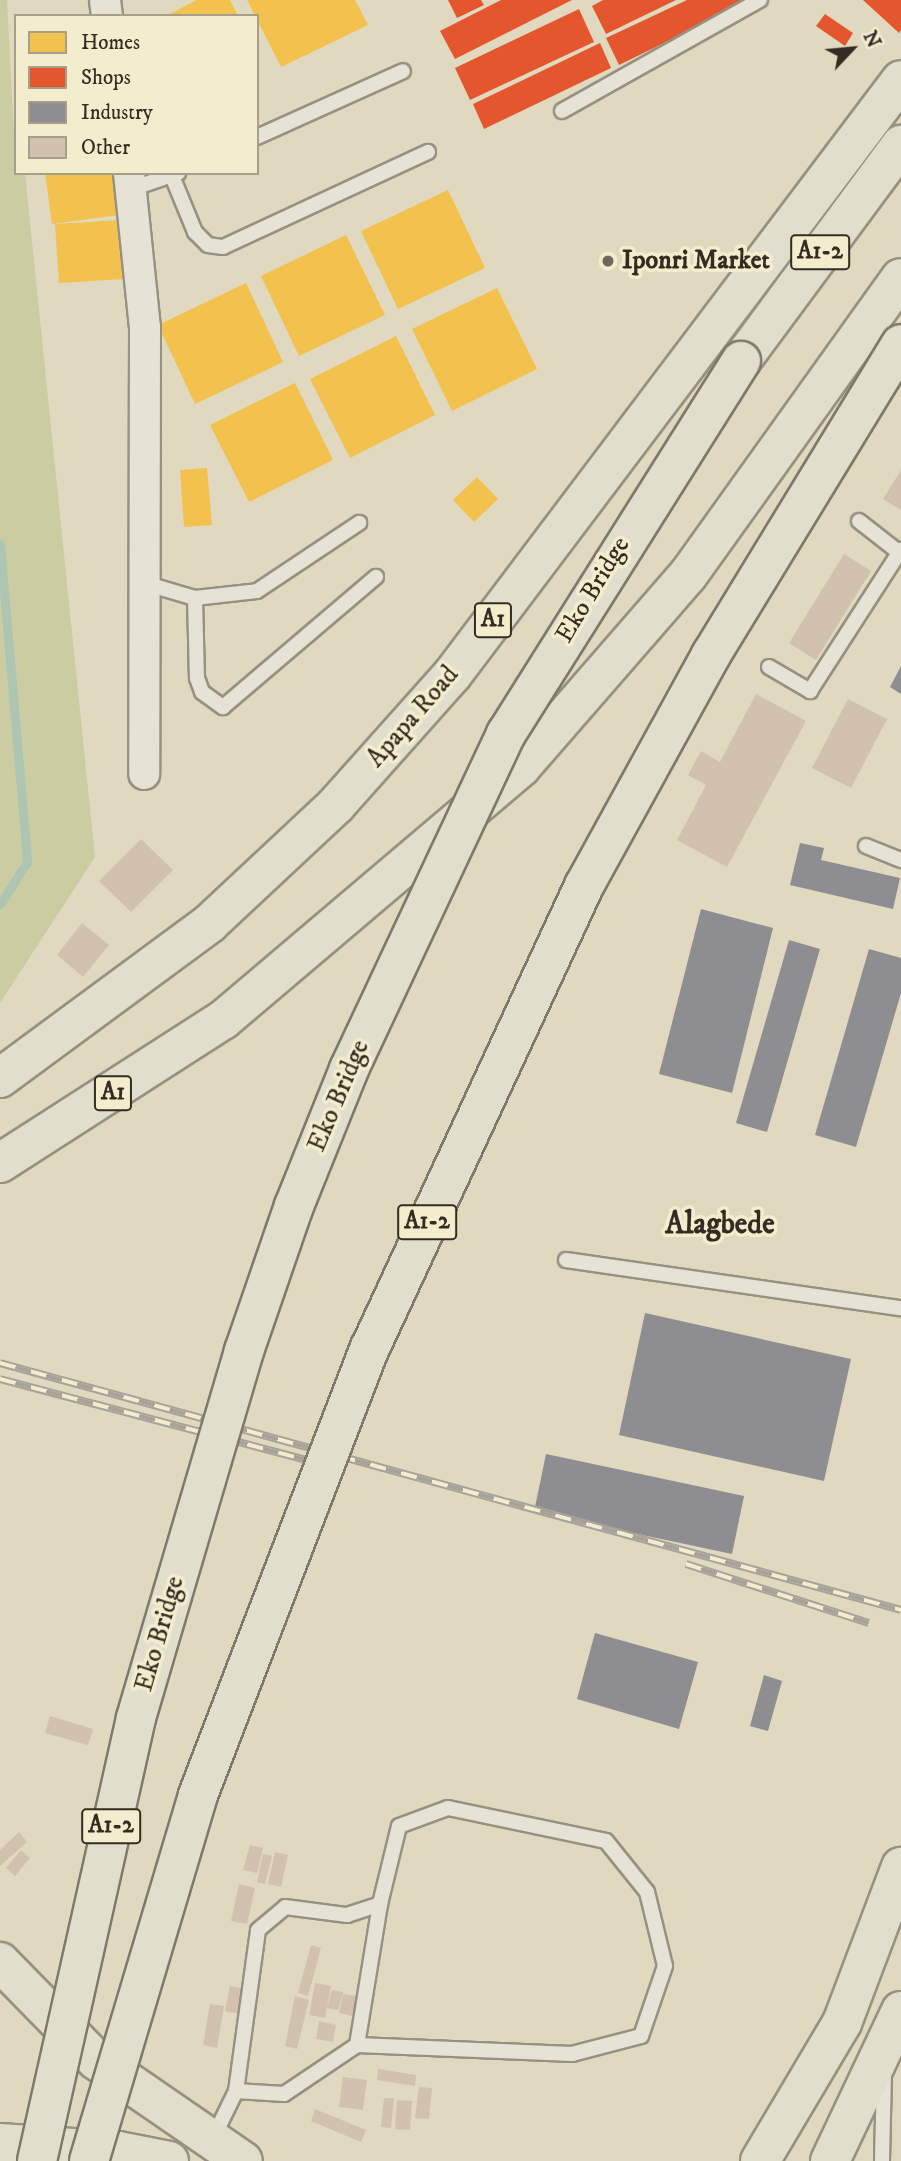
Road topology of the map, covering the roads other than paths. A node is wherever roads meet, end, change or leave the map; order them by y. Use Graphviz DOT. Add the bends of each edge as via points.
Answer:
graph roads {
  1 [pos="760,0"];
  2 [pos="403,71"];
  3 [pos="901,80"];
  4 [pos="562,111"];
  5 [pos="259,136"];
  6 [pos="901,145"];
  7 [pos="429,152"];
  8 [pos="175,175"];
  9 [pos="130,181"];
  10 [pos="901,278"];
  11 [pos="901,344"];
  12 [pos="859,521"];
  13 [pos="359,523"];
  14 [pos="899,550"];
  15 [pos="376,577"];
  16 [pos="144,583"];
  17 [pos="195,598"];
  18 [pos="769,667"];
  19 [pos="145,774"];
  20 [pos="866,846"];
  21 [pos="901,860"];
  22 [pos="0,1079"];
  23 [pos="0,1163"];
  24 [pos="566,1261"];
  25 [pos="901,1308"];
  26 [pos="901,1867"];
  27 [pos="380,1904"];
  28 [pos="0,1962"];
  29 [pos="901,2011"];
  30 [pos="357,2045"];
  31 [pos="883,2060"];
  32 [pos="236,2091"];
  33 [pos="212,2139"];
  34 [pos="0,2143"];
  35 [pos="37,2161"];
  36 [pos="89,2161"];
  37 [pos="169,2161"];
  38 [pos="243,2161"];
  39 [pos="760,2161"];
  40 [pos="830,2161"];
  41 [pos="882,2161"];
  1 -- 4 [label="lane"];
  2 -- 5 [label="lane"];
  3 -- 22 [label="main road, Apapa Road / A1" via="452,675 336,805 210,923"];
  6 -- 35 [label="main road, Eko Bridge / A1-2, bridge" via="741,361 513,722 349,1069 244,1351 140,1705"];
  7 -- 8 [label="lane" via="223,247 208,246 195,232"];
  8 -- 9 [label="lane"];
  9 -- 16 [label="street" via="145,327"];
  10 -- 23 [label="main road, A1, bridge" via="688,575 521,767 223,1020"];
  11 -- 36 [label="main road, A1-2, bridge" via="711,655 584,886 370,1348 198,1796"];
  12 -- 14 [label="lane"];
  13 -- 17 [label="lane" via="257,591"];
  14 -- 18 [label="lane" via="810,691"];
  15 -- 17 [label="lane" via="223,707 202,692 197,678"];
  16 -- 17 [label="lane"];
  16 -- 19 [label="street"];
  20 -- 21 [label="lane"];
  24 -- 25 [label="lane"];
  26 -- 39 [label="main road" via="842,2023"];
  27 -- 30 [label="lane"];
  27 -- 30 [label="lane" via="399,1826 448,1808 606,1841 647,1892 665,1966 641,2036 572,2054"];
  27 -- 32 [label="lane" via="346,1915 285,1908 258,1930"];
  28 -- 33 [label="main road" via="96,2060"];
  29 -- 31 [label="main road"];
  30 -- 32 [label="lane" via="284,2094"];
  31 -- 40 [label="main road"];
  31 -- 41 [label="lane"];
  32 -- 33 [label="lane"];
  33 -- 38 [label="main road"];
  34 -- 37 [label="main road" via="118,2151"];
}
